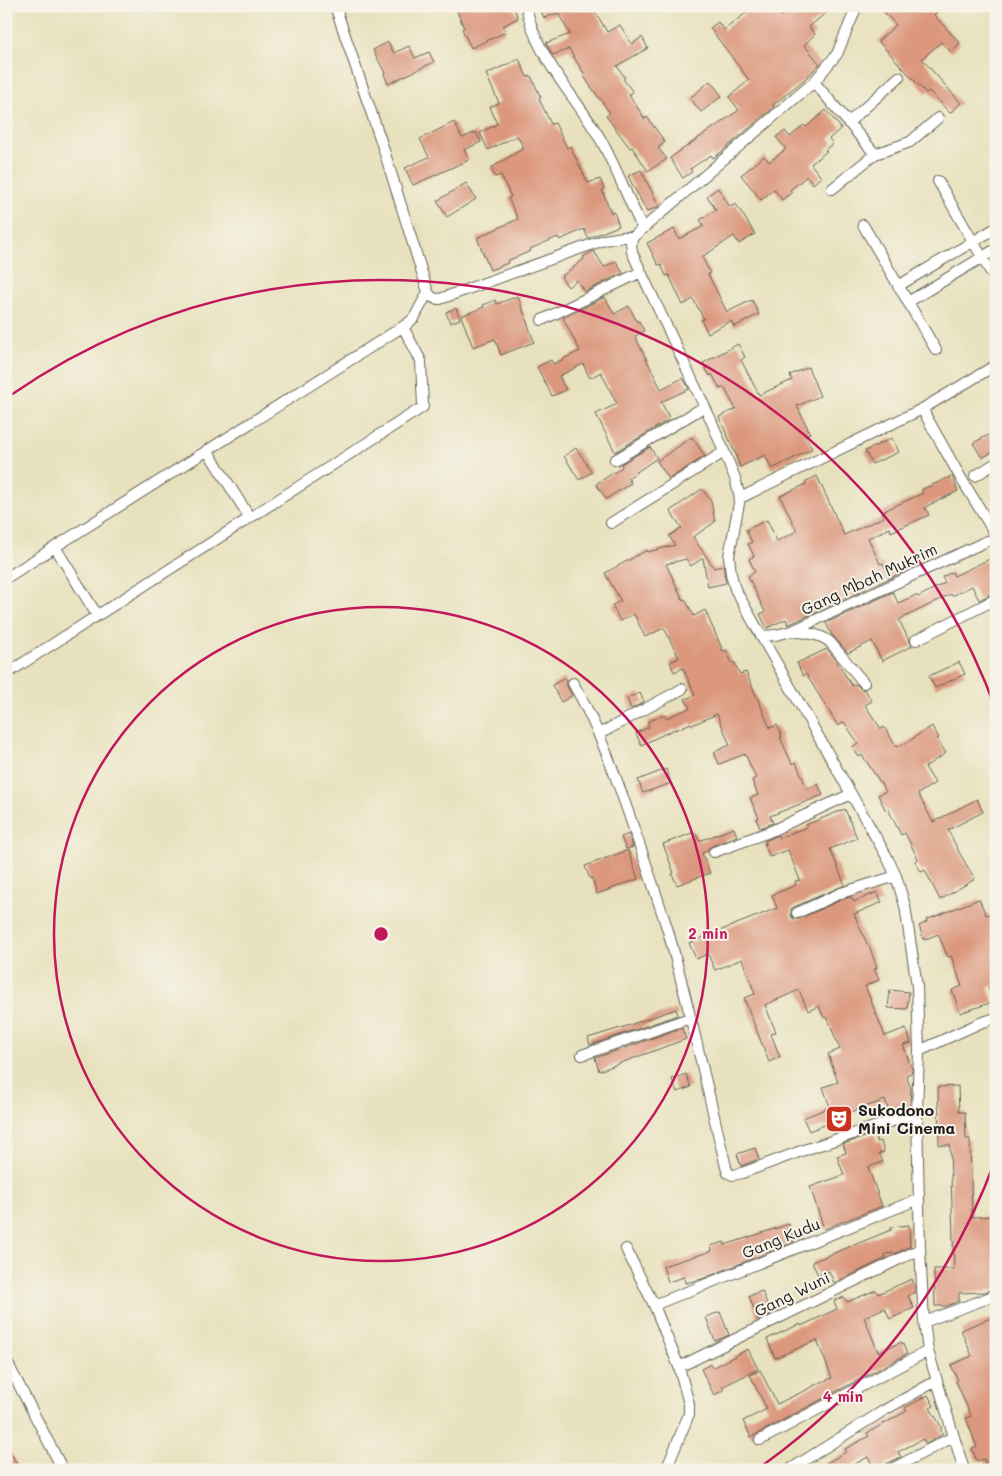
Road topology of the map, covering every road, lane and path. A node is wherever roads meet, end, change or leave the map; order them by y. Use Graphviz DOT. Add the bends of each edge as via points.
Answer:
graph roads {
  1 [pos="335,6"];
  2 [pos="526,6"];
  3 [pos="856,6"];
  4 [pos="900,77"];
  5 [pos="814,82"];
  6 [pos="938,118"];
  7 [pos="848,123"];
  8 [pos="876,154"];
  9 [pos="938,181"];
  10 [pos="832,189"];
  11 [pos="863,225"];
  12 [pos="996,228"];
  13 [pos="642,229"];
  14 [pos="633,236"];
  15 [pos="973,241"];
  16 [pos="996,249"];
  17 [pos="982,257"];
  18 [pos="641,272"];
  19 [pos="996,281"];
  20 [pos="898,286"];
  21 [pos="428,292"];
  22 [pos="908,302"];
  23 [pos="542,320"];
  24 [pos="403,327"];
  25 [pos="936,350"];
  26 [pos="996,365"];
  27 [pos="704,407"];
  28 [pos="922,409"];
  29 [pos="207,450"];
  30 [pos="724,452"];
  31 [pos="615,460"];
  32 [pos="996,463"];
  33 [pos="974,476"];
  34 [pos="739,494"];
  35 [pos="250,518"];
  36 [pos="611,523"];
  37 [pos="991,538"];
  38 [pos="55,547"];
  39 [pos="6,578"];
  40 [pos="996,600"];
  41 [pos="98,615"];
  42 [pos="792,631"];
  43 [pos="761,636"];
  44 [pos="916,640"];
  45 [pos="6,674"];
  46 [pos="573,683"];
  47 [pos="864,683"];
  48 [pos="682,689"];
  49 [pos="599,734"];
  50 [pos="851,794"];
  51 [pos="714,852"];
  52 [pos="896,876"];
  53 [pos="797,913"];
  54 [pos="690,1018"];
  55 [pos="996,1018"];
  56 [pos="919,1051"];
  57 [pos="582,1055"];
  58 [pos="917,1112"];
  59 [pos="919,1199"];
  60 [pos="626,1249"];
  61 [pos="920,1250"];
  62 [pos="996,1295"];
  63 [pos="654,1305"];
  64 [pos="924,1322"];
  65 [pos="928,1352"];
  66 [pos="6,1360"];
  67 [pos="679,1367"];
  68 [pos="936,1381"];
  69 [pos="953,1437"];
  70 [pos="760,1440"];
  71 [pos="63,1470"];
  72 [pos="666,1470"];
  73 [pos="789,1470"];
  74 [pos="890,1470"];
  75 [pos="964,1470"];
  1 -- 21 [label="street"];
  2 -- 13 [label="street" via="546,59 602,143"];
  3 -- 5 [label="street" via="837,54"];
  4 -- 7 [label="street"];
  5 -- 7 [label="street"];
  5 -- 13 [label="street"];
  6 -- 8 [label="street" via="910,142"];
  7 -- 8 [label="street"];
  8 -- 10 [label="street"];
  9 -- 15 [label="street"];
  11 -- 20 [label="street"];
  12 -- 15 [label="street"];
  13 -- 14 [label="street"];
  14 -- 18 [label="street" via="632,252"];
  14 -- 21 [label="street" via="604,240 440,299 435,299"];
  15 -- 17 [label="street"];
  15 -- 20 [label="street"];
  16 -- 17 [label="street"];
  17 -- 19 [label="street"];
  17 -- 22 [label="street"];
  18 -- 23 [label="street"];
  18 -- 27 [label="street"];
  20 -- 22 [label="street"];
  21 -- 24 [label="street" via="414,318"];
  22 -- 25 [label="street"];
  24 -- 29 [label="street"];
  24 -- 35 [label="street" via="421,361 423,407"];
  26 -- 28 [label="street"];
  27 -- 30 [label="street"];
  27 -- 31 [label="street"];
  28 -- 34 [label="street"];
  28 -- 37 [label="street"];
  29 -- 35 [label="street"];
  29 -- 38 [label="street"];
  30 -- 34 [label="street"];
  30 -- 36 [label="street"];
  32 -- 33 [label="street"];
  34 -- 43 [label="street" via="729,556 731,574 735,589"];
  35 -- 41 [label="street"];
  37 -- 42 [label="street, Gang Mbah Mukrim"];
  38 -- 39 [label="street"];
  38 -- 41 [label="street"];
  40 -- 44 [label="street"];
  41 -- 45 [label="street"];
  42 -- 43 [label="street, Gang Mbah Mukrim"];
  42 -- 47 [label="street" via="824,637"];
  43 -- 50 [label="street"];
  46 -- 49 [label="street"];
  48 -- 49 [label="street"];
  49 -- 54 [label="street" via="647,865"];
  50 -- 51 [label="street" via="769,832"];
  50 -- 52 [label="street"];
  52 -- 53 [label="street" via="841,893"];
  52 -- 56 [label="street" via="909,927 917,986"];
  54 -- 57 [label="street"];
  54 -- 58 [label="street" via="726,1167 734,1176"];
  55 -- 56 [label="street"];
  56 -- 58 [label="street"];
  58 -- 59 [label="street"];
  59 -- 61 [label="street"];
  59 -- 63 [label="street, Gang Kudu"];
  60 -- 63 [label="street"];
  61 -- 64 [label="street"];
  61 -- 67 [label="street, Gang Wuni"];
  62 -- 64 [label="street"];
  63 -- 67 [label="street"];
  64 -- 65 [label="street"];
  65 -- 68 [label="street"];
  65 -- 70 [label="street"];
  66 -- 71 [label="street"];
  67 -- 72 [label="street" via="689,1414"];
  68 -- 69 [label="street"];
  68 -- 73 [label="street"];
  69 -- 74 [label="street"];
  69 -- 75 [label="street"];
}
